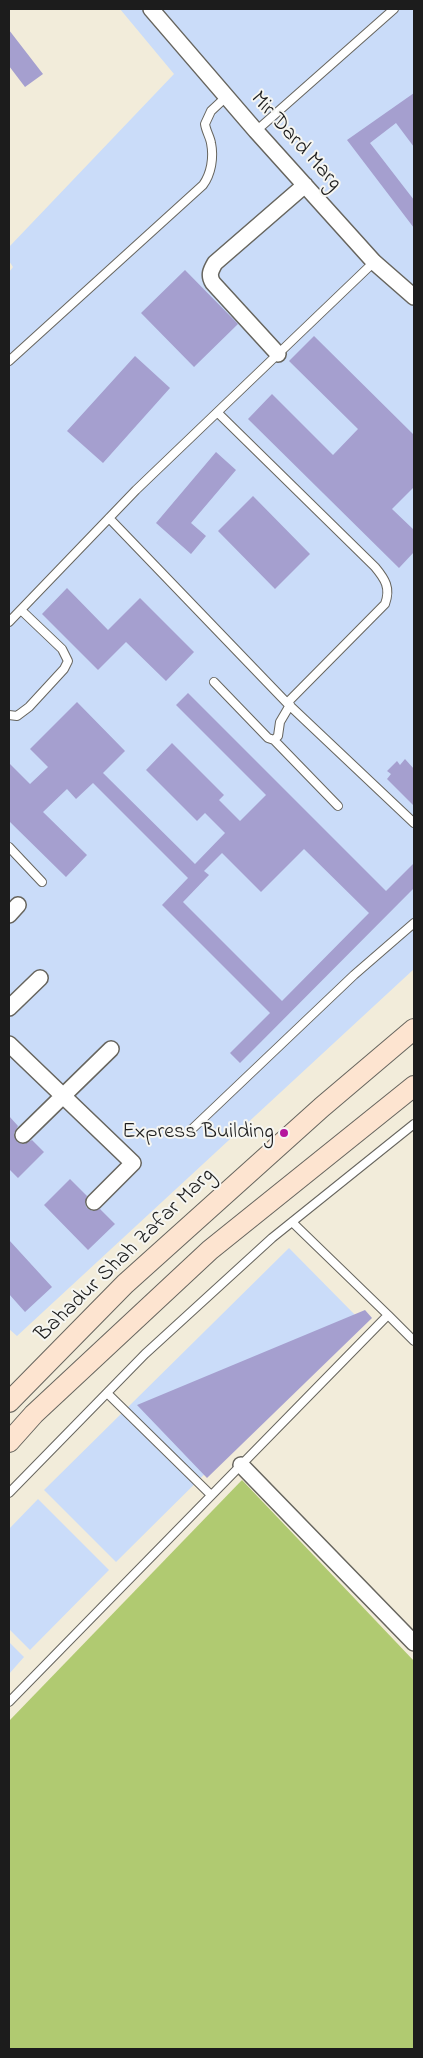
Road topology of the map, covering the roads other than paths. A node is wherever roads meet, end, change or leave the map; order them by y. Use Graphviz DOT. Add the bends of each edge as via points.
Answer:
graph roads {
  1 [pos="151,9"];
  2 [pos="394,9"];
  3 [pos="226,97"];
  4 [pos="256,131"];
  5 [pos="305,185"];
  6 [pos="374,262"];
  7 [pos="414,297"];
  8 [pos="278,354"];
  9 [pos="9,361"];
  10 [pos="218,413"];
  11 [pos="109,518"];
  12 [pos="21,610"];
  13 [pos="9,622"];
  14 [pos="214,682"];
  15 [pos="288,704"];
  16 [pos="9,715"];
  17 [pos="274,740"];
  18 [pos="338,806"];
  19 [pos="414,823"];
  20 [pos="9,847"];
  21 [pos="42,882"];
  22 [pos="414,923"];
  23 [pos="40,978"];
  24 [pos="9,1008"];
  25 [pos="414,1029"];
  26 [pos="9,1044"];
  27 [pos="111,1049"];
  28 [pos="414,1086"];
  29 [pos="63,1095"];
  30 [pos="414,1124"];
  31 [pos="191,1130"];
  32 [pos="23,1135"];
  33 [pos="94,1202"];
  34 [pos="292,1222"];
  35 [pos="388,1315"];
  36 [pos="414,1341"];
  37 [pos="107,1393"];
  38 [pos="11,1397"];
  39 [pos="9,1442"];
  40 [pos="241,1465"];
  41 [pos="9,1493"];
  42 [pos="211,1495"];
  43 [pos="414,1643"];
  44 [pos="9,1702"];
  1 -- 3 [label="street, Mir Dard Marg"];
  2 -- 4 [label="lane"];
  3 -- 4 [label="street, Mir Dard Marg"];
  3 -- 9 [label="lane" via="211,111 205,124 212,161 203,185"];
  4 -- 5 [label="street, Mir Dard Marg"];
  5 -- 6 [label="street, Mir Dard Marg"];
  5 -- 8 [label="street" via="214,263 210,273 213,283"];
  6 -- 7 [label="street, Mir Dard Marg"];
  6 -- 8 [label="lane"];
  8 -- 10 [label="lane"];
  10 -- 11 [label="lane"];
  10 -- 15 [label="lane" via="375,567 387,584 386,604"];
  11 -- 12 [label="lane"];
  11 -- 15 [label="lane"];
  12 -- 13 [label="lane"];
  12 -- 16 [label="lane" via="62,649 68,661 29,707 17,716"];
  14 -- 17 [label="lane" via="268,738"];
  15 -- 17 [label="lane"];
  15 -- 19 [label="lane"];
  17 -- 18 [label="lane"];
  20 -- 21 [label="lane"];
  22 -- 31 [label="lane" via="354,975"];
  23 -- 24 [label="street"];
  25 -- 38 [label="main road, Bahadur Shah Zafar Marg" via="125,1284"];
  26 -- 29 [label="street"];
  27 -- 29 [label="street"];
  28 -- 39 [label="main road" via="210,1250 34,1414"];
  29 -- 32 [label="street"];
  29 -- 33 [label="street" via="133,1163"];
  30 -- 34 [label="lane"];
  34 -- 35 [label="lane"];
  34 -- 37 [label="lane" via="152,1347"];
  35 -- 36 [label="lane"];
  35 -- 40 [label="lane"];
  37 -- 41 [label="lane"];
  37 -- 42 [label="lane"];
  40 -- 42 [label="lane"];
  40 -- 43 [label="street"];
  42 -- 44 [label="lane"];
}
